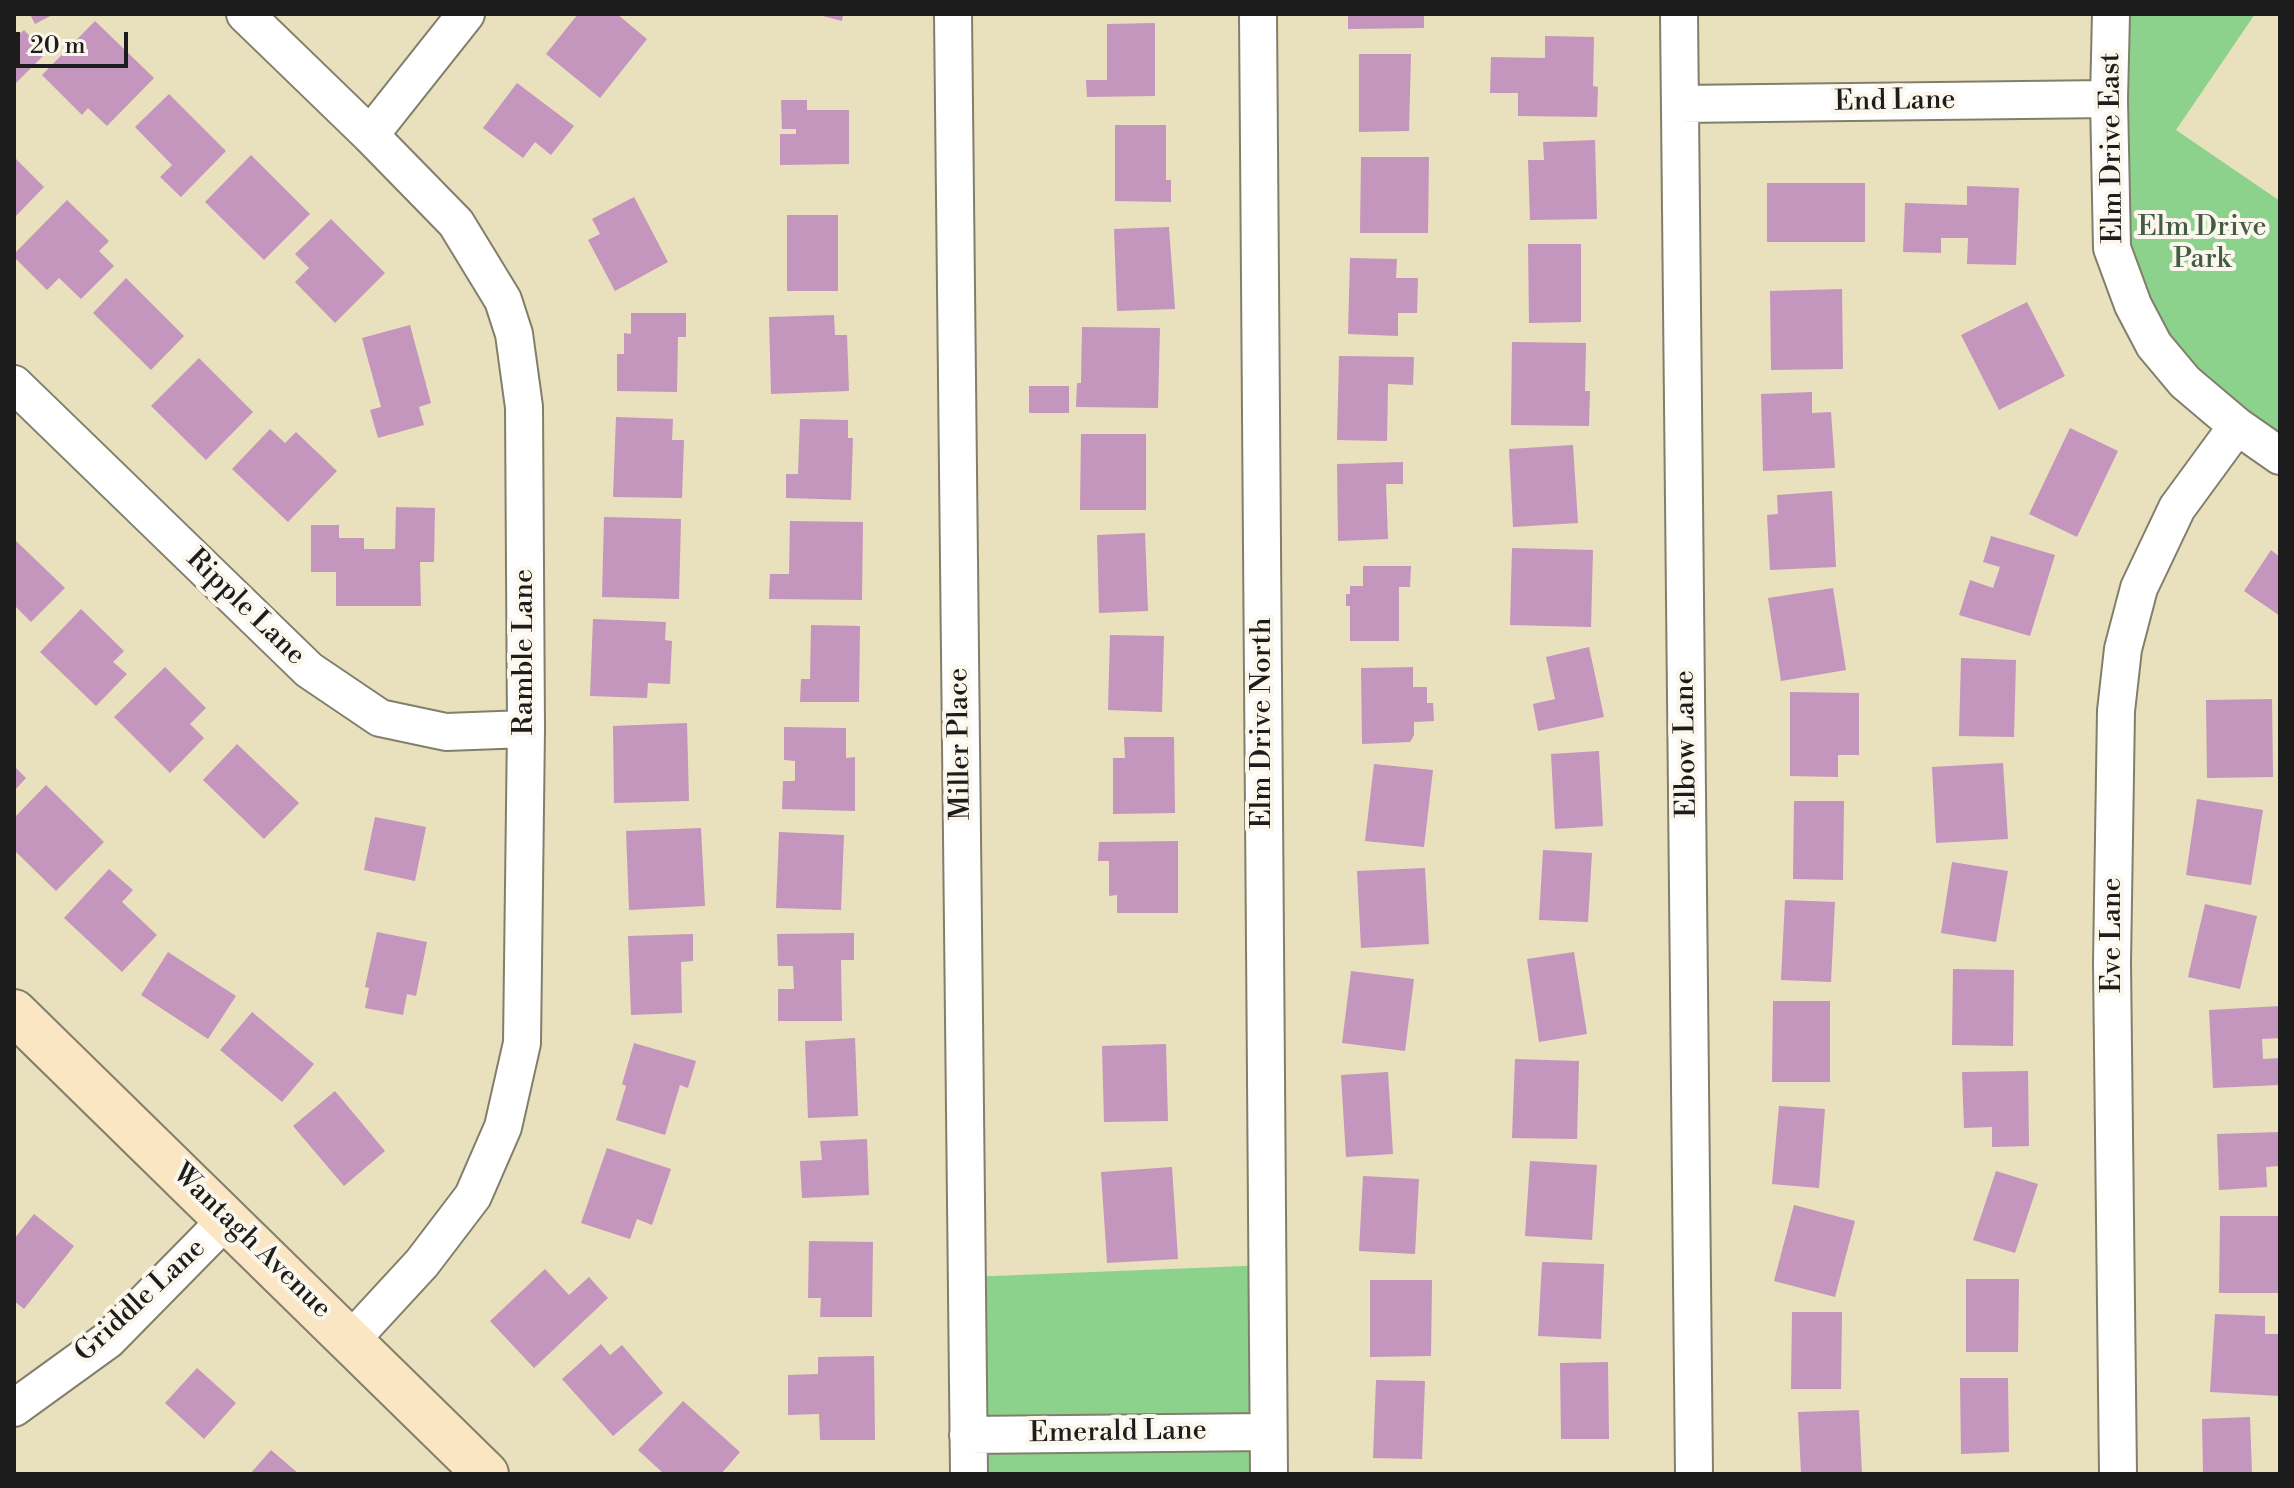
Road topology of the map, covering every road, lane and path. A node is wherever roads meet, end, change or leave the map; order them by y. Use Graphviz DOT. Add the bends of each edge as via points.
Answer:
graph roads {
  1 [pos="245,14"];
  2 [pos="466,14"];
  3 [pos="953,14"];
  4 [pos="1258,14"];
  5 [pos="1679,14"];
  6 [pos="2111,14"];
  7 [pos="2109,99"];
  8 [pos="1680,104"];
  9 [pos="370,135"];
  10 [pos="14,384"];
  11 [pos="2237,426"];
  12 [pos="2280,456"];
  13 [pos="526,729"];
  14 [pos="14,1012"];
  15 [pos="227,1219"];
  16 [pos="351,1340"];
  17 [pos="14,1408"];
  18 [pos="1268,1432"];
  19 [pos="968,1435"];
  20 [pos="486,1474"];
  21 [pos="969,1474"];
  22 [pos="1269,1474"];
  23 [pos="1694,1474"];
  24 [pos="2118,1474"];
  1 -- 9 [label="street, Ramble Lane"];
  2 -- 9 [label="street"];
  3 -- 19 [label="street, Miller Place"];
  4 -- 18 [label="street, Elm Drive North"];
  5 -- 8 [label="street, Elbow Lane"];
  6 -- 7 [label="street, Elm Drive East"];
  7 -- 8 [label="street, End Lane"];
  7 -- 11 [label="street, Elm Drive East" via="2112,248 2133,305 2154,345 2185,382"];
  8 -- 23 [label="street, Elbow Lane"];
  9 -- 13 [label="street, Ramble Lane" via="456,223 503,300 514,334 524,407"];
  10 -- 13 [label="street, Ripple Lane" via="309,670 380,718 446,732"];
  11 -- 12 [label="street, Elm Drive East"];
  11 -- 24 [label="street, Eve Lane" via="2177,508 2139,588 2123,649 2116,711 2112,963"];
  13 -- 16 [label="street, Ramble Lane" via="522,1043 503,1127 473,1196 422,1263"];
  14 -- 15 [label="main road, Wantagh Avenue"];
  15 -- 16 [label="main road, Wantagh Avenue"];
  15 -- 17 [label="street, Griddle Lane" via="108,1340"];
  16 -- 20 [label="main road, Wantagh Avenue"];
  18 -- 19 [label="street, Emerald Lane"];
  18 -- 22 [label="street, Elm Drive North"];
  19 -- 21 [label="street, Miller Place"];
}
